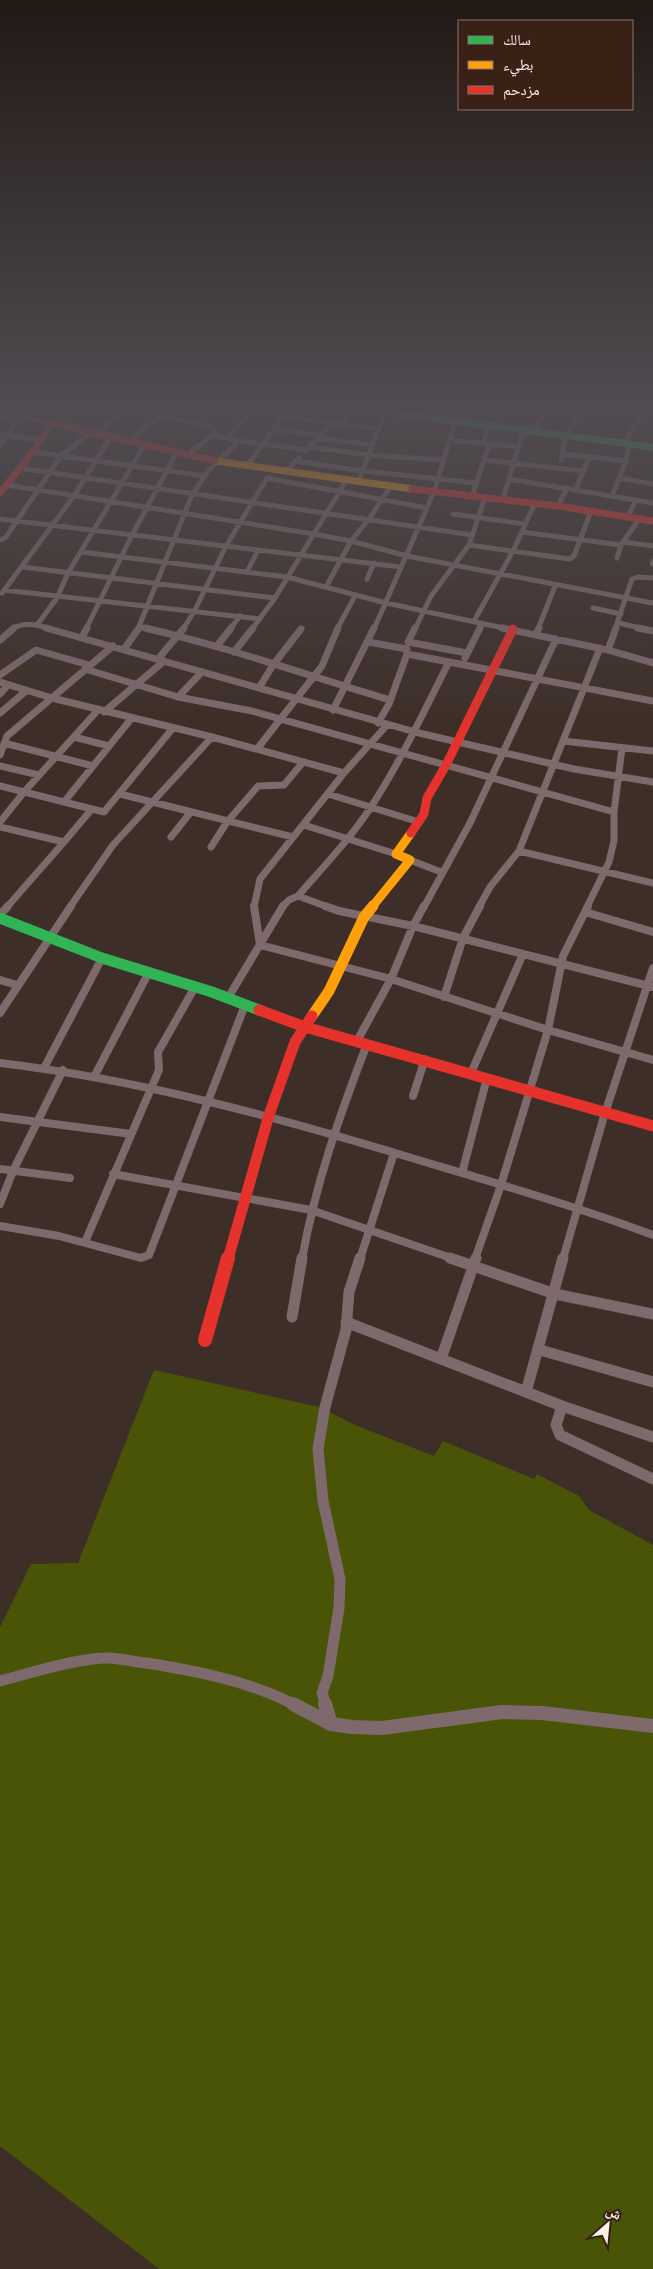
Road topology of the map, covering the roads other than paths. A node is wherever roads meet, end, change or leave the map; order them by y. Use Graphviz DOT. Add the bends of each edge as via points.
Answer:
graph roads {
  1 [pos="22,514"];
  2 [pos="61,514"];
  3 [pos="103,514"];
  4 [pos="144,514"];
  5 [pos="185,514"];
  6 [pos="196,514"];
  7 [pos="244,514"];
  8 [pos="326,514"];
  9 [pos="338,514"];
  10 [pos="372,514"];
  11 [pos="424,514"];
  12 [pos="453,514"];
  13 [pos="479,514"];
  14 [pos="529,514"];
  15 [pos="590,514"];
  16 [pos="609,514"];
  17 [pos="634,514"];
  18 [pos="478,518"];
  19 [pos="634,518"];
  20 [pos="0,519"];
  21 [pos="369,519"];
  22 [pos="17,521"];
  23 [pos="653,521"];
  24 [pos="240,522"];
  25 [pos="524,524"];
  26 [pos="53,525"];
  27 [pos="419,527"];
  28 [pos="95,530"];
  29 [pos="522,532"];
  30 [pos="314,534"];
  31 [pos="132,535"];
  32 [pos="472,535"];
  33 [pos="580,539"];
  34 [pos="0,540"];
  35 [pos="173,540"];
  36 [pos="351,541"];
  37 [pos="623,543"];
  38 [pos="469,545"];
  39 [pos="226,546"];
  40 [pos="653,546"];
  41 [pos="258,550"];
  42 [pos="513,551"];
  43 [pos="81,552"];
  44 [pos="301,554"];
  45 [pos="407,556"];
  46 [pos="122,557"];
  47 [pos="617,558"];
  48 [pos="342,559"];
  49 [pos="164,562"];
  50 [pos="374,563"];
  51 [pos="453,565"];
  52 [pos="23,567"];
  53 [pos="216,568"];
  54 [pos="401,568"];
  55 [pos="247,572"];
  56 [pos="68,573"];
  57 [pos="500,574"];
  58 [pos="287,577"];
  59 [pos="653,578"];
  60 [pos="111,579"];
  61 [pos="367,579"];
  62 [pos="157,584"];
  63 [pos="555,586"];
  64 [pos="326,587"];
  65 [pos="206,589"];
  66 [pos="2,593"];
  67 [pos="356,596"];
  68 [pos="57,598"];
  69 [pos="275,598"];
  70 [pos="626,598"];
  71 [pos="99,603"];
  72 [pos="386,603"];
  73 [pos="653,603"];
  74 [pos="148,607"];
  75 [pos="593,608"];
  76 [pos="195,610"];
  77 [pos="422,611"];
  78 [pos="622,614"];
  79 [pos="240,616"];
  80 [pos="260,620"];
  81 [pos="474,621"];
  82 [pos="482,622"];
  83 [pos="619,623"];
  84 [pos="37,625"];
  85 [pos="139,626"];
  86 [pos="301,629"];
  87 [pos="513,629"];
  88 [pos="653,631"];
  89 [pos="3,633"];
  90 [pos="179,634"];
  91 [pos="536,634"];
  92 [pos="82,637"];
  93 [pos="556,639"];
  94 [pos="0,640"];
  95 [pos="368,642"];
  96 [pos="113,646"];
  97 [pos="217,646"];
  98 [pos="407,648"];
  99 [pos="124,649"];
  100 [pos="604,649"];
  101 [pos="234,652"];
  102 [pos="467,653"];
  103 [pos="161,660"];
  104 [pos="449,662"];
  105 [pos="653,663"];
  106 [pos="273,665"];
  107 [pos="461,665"];
  108 [pos="87,667"];
  109 [pos="492,671"];
  110 [pos="202,672"];
  111 [pos="0,675"];
  112 [pos="313,677"];
  113 [pos="537,680"];
  114 [pos="0,682"];
  115 [pos="8,685"];
  116 [pos="136,685"];
  117 [pos="258,688"];
  118 [pos="346,688"];
  119 [pos="584,688"];
  120 [pos="26,691"];
  121 [pos="0,694"];
  122 [pos="178,697"];
  123 [pos="52,698"];
  124 [pos="295,699"];
  125 [pos="390,700"];
  126 [pos="653,701"];
  127 [pos="333,710"];
  128 [pos="101,711"];
  129 [pos="0,713"];
  130 [pos="131,719"];
  131 [pos="279,719"];
  132 [pos="378,723"];
  133 [pos="387,726"];
  134 [pos="172,728"];
  135 [pos="412,732"];
  136 [pos="74,737"];
  137 [pos="212,737"];
  138 [pos="563,741"];
  139 [pos="4,743"];
  140 [pos="370,744"];
  141 [pos="456,744"];
  142 [pos="109,746"];
  143 [pos="622,748"];
  144 [pos="257,750"];
  145 [pos="653,751"];
  146 [pos="1,753"];
  147 [pos="402,753"];
  148 [pos="502,754"];
  149 [pos="57,756"];
  150 [pos="303,762"];
  151 [pos="553,764"];
  152 [pos="446,765"];
  153 [pos="0,766"];
  154 [pos="94,766"];
  155 [pos="344,773"];
  156 [pos="39,776"];
  157 [pos="490,777"];
  158 [pos="618,777"];
  159 [pos="653,782"];
  160 [pos="0,786"];
  161 [pos="24,792"];
  162 [pos="542,793"];
  163 [pos="120,794"];
  164 [pos="328,794"];
  165 [pos="64,802"];
  166 [pos="151,802"];
  167 [pos="370,808"];
  168 [pos="91,810"];
  169 [pos="614,812"];
  170 [pos="190,813"];
  171 [pos="0,822"];
  172 [pos="227,822"];
  173 [pos="419,822"];
  174 [pos="304,825"];
  175 [pos="0,826"];
  176 [pos="172,837"];
  177 [pos="293,837"];
  178 [pos="348,838"];
  179 [pos="64,842"];
  180 [pos="211,847"];
  181 [pos="519,851"];
  182 [pos="396,854"];
  183 [pos="410,860"];
  184 [pos="441,872"];
  185 [pos="606,872"];
  186 [pos="653,883"];
  187 [pos="298,896"];
  188 [pos="585,912"];
  189 [pos="0,914"];
  190 [pos="364,917"];
  191 [pos="0,918"];
  192 [pos="413,926"];
  193 [pos="653,932"];
  194 [pos="49,937"];
  195 [pos="462,938"];
  196 [pos="260,944"];
  197 [pos="523,954"];
  198 [pos="102,958"];
  199 [pos="561,964"];
  200 [pos="342,965"];
  201 [pos="653,968"];
  202 [pos="148,974"];
  203 [pos="391,979"];
  204 [pos="0,980"];
  205 [pos="17,985"];
  206 [pos="650,986"];
  207 [pos="195,987"];
  208 [pos="444,997"];
  209 [pos="228,998"];
  210 [pos="245,1004"];
  211 [pos="0,1013"];
  212 [pos="497,1014"];
  213 [pos="305,1026"];
  214 [pos="548,1030"];
  215 [pos="362,1043"];
  216 [pos="625,1052"];
  217 [pos="425,1060"];
  218 [pos="653,1060"];
  219 [pos="1,1065"];
  220 [pos="44,1068"];
  221 [pos="63,1070"];
  222 [pos="471,1073"];
  223 [pos="95,1075"];
  224 [pos="487,1078"];
  225 [pos="152,1087"];
  226 [pos="528,1090"];
  227 [pos="413,1096"];
  228 [pos="210,1100"];
  229 [pos="604,1114"];
  230 [pos="269,1115"];
  231 [pos="0,1117"];
  232 [pos="37,1122"];
  233 [pos="653,1126"];
  234 [pos="131,1134"];
  235 [pos="333,1134"];
  236 [pos="394,1153"];
  237 [pos="0,1169"];
  238 [pos="13,1171"];
  239 [pos="462,1173"];
  240 [pos="113,1174"];
  241 [pos="70,1178"];
  242 [pos="502,1185"];
  243 [pos="175,1186"];
  244 [pos="244,1197"];
  245 [pos="0,1204"];
  246 [pos="576,1208"];
  247 [pos="311,1210"];
  248 [pos="0,1226"];
  249 [pos="369,1229"];
  250 [pos="653,1235"];
  251 [pos="84,1242"];
  252 [pos="474,1266"];
  253 [pos="555,1294"];
  254 [pos="653,1314"];
  255 [pos="292,1317"];
  256 [pos="346,1322"];
  257 [pos="204,1340"];
  258 [pos="540,1350"];
  259 [pos="441,1359"];
  260 [pos="653,1382"];
  261 [pos="526,1392"];
  262 [pos="562,1406"];
  263 [pos="653,1436"];
  264 [pos="653,1479"];
  265 [pos="0,1681"];
  266 [pos="331,1724"];
  267 [pos="653,1726"];
  1 -- 22 [label="street"];
  2 -- 26 [label="street"];
  3 -- 28 [label="street"];
  4 -- 31 [label="street"];
  5 -- 35 [label="street"];
  6 -- 24 [label="street"];
  7 -- 24 [label="street"];
  8 -- 30 [label="street"];
  9 -- 21 [label="street"];
  10 -- 21 [label="street"];
  11 -- 27 [label="street"];
  12 -- 18 [label="street"];
  13 -- 18 [label="street"];
  14 -- 25 [label="street"];
  15 -- 33 [label="street"];
  16 -- 19 [label="street"];
  17 -- 19 [label="street"];
  18 -- 25 [label="street"];
  18 -- 32 [label="street"];
  19 -- 23 [label="street"];
  19 -- 37 [label="street"];
  20 -- 22 [label="street"];
  21 -- 27 [label="street"];
  21 -- 36 [label="street"];
  22 -- 26 [label="street"];
  22 -- 34 [label="street"];
  24 -- 30 [label="street"];
  24 -- 39 [label="street"];
  25 -- 29 [label="street"];
  26 -- 28 [label="street"];
  26 -- 52 [label="street"];
  27 -- 32 [label="street"];
  27 -- 45 [label="street"];
  28 -- 31 [label="street"];
  28 -- 43 [label="street"];
  29 -- 33 [label="street"];
  29 -- 42 [label="street"];
  30 -- 36 [label="street"];
  30 -- 44 [label="street"];
  31 -- 35 [label="street"];
  31 -- 46 [label="street"];
  32 -- 38 [label="street"];
  33 -- 37 [label="street"];
  33 -- 42 [label="street" via="570,559"];
  35 -- 39 [label="street"];
  35 -- 49 [label="street"];
  36 -- 45 [label="street"];
  36 -- 48 [label="street"];
  37 -- 40 [label="street"];
  37 -- 47 [label="street"];
  38 -- 42 [label="street"];
  38 -- 51 [label="street"];
  39 -- 41 [label="street"];
  39 -- 53 [label="street"];
  41 -- 44 [label="street"];
  41 -- 55 [label="street"];
  42 -- 57 [label="street"];
  43 -- 46 [label="street"];
  43 -- 56 [label="street"];
  44 -- 48 [label="street"];
  44 -- 58 [label="street"];
  45 -- 51 [label="street"];
  45 -- 54 [label="street"];
  46 -- 49 [label="street"];
  46 -- 60 [label="street"];
  48 -- 50 [label="street"];
  48 -- 64 [label="street"];
  49 -- 53 [label="street"];
  49 -- 62 [label="street"];
  50 -- 54 [label="street"];
  50 -- 61 [label="street"];
  51 -- 57 [label="street"];
  51 -- 77 [label="street"];
  52 -- 56 [label="street"];
  52 -- 66 [label="street"];
  53 -- 55 [label="street"];
  53 -- 65 [label="street"];
  54 -- 72 [label="street"];
  55 -- 58 [label="street"];
  56 -- 60 [label="street"];
  56 -- 68 [label="street"];
  57 -- 63 [label="street"];
  57 -- 81 [label="street"];
  58 -- 64 [label="street"];
  58 -- 69 [label="street"];
  59 -- 70 [label="street" via="633,577"];
  60 -- 62 [label="street"];
  60 -- 71 [label="street"];
  62 -- 65 [label="street"];
  62 -- 74 [label="street"];
  63 -- 70 [label="street"];
  63 -- 91 [label="street"];
  64 -- 67 [label="street"];
  65 -- 69 [label="street"];
  65 -- 76 [label="street"];
  66 -- 68 [label="street"];
  67 -- 72 [label="street"];
  67 -- 112 [label="street" via="333,636 322,666"];
  68 -- 71 [label="street"];
  68 -- 84 [label="street"];
  69 -- 80 [label="street"];
  70 -- 73 [label="street"];
  70 -- 78 [label="street"];
  71 -- 74 [label="street"];
  71 -- 92 [label="street"];
  72 -- 77 [label="street"];
  72 -- 95 [label="street"];
  74 -- 76 [label="street"];
  74 -- 85 [label="street"];
  75 -- 78 [label="street"];
  76 -- 79 [label="street"];
  76 -- 90 [label="street"];
  77 -- 81 [label="street"];
  77 -- 98 [label="street"];
  78 -- 83 [label="street"];
  79 -- 80 [label="street"];
  79 -- 97 [label="street"];
  80 -- 101 [label="street"];
  81 -- 82 [label="street"];
  82 -- 87 [label="street"];
  82 -- 102 [label="street"];
  83 -- 88 [label="street"];
  83 -- 100 [label="street"];
  84 -- 89 [label="street" via="20,624"];
  84 -- 92 [label="street"];
  85 -- 90 [label="street"];
  85 -- 99 [label="street"];
  86 -- 106 [label="street"];
  87 -- 91 [label="street"];
  87 -- 109 [label="street"];
  89 -- 94 [label="street"];
  90 -- 97 [label="street"];
  90 -- 103 [label="street"];
  91 -- 93 [label="street"];
  92 -- 96 [label="street"];
  93 -- 100 [label="street"];
  93 -- 113 [label="street"];
  95 -- 98 [label="street"];
  95 -- 118 [label="street"];
  96 -- 99 [label="street"];
  96 -- 108 [label="street"];
  97 -- 101 [label="street"];
  98 -- 102 [label="street"];
  98 -- 104 [label="street"];
  98 -- 125 [label="street"];
  99 -- 103 [label="street"];
  100 -- 105 [label="street"];
  100 -- 119 [label="street"];
  101 -- 106 [label="street"];
  102 -- 107 [label="street"];
  103 -- 110 [label="street"];
  103 -- 116 [label="street"];
  104 -- 107 [label="street"];
  104 -- 135 [label="street"];
  106 -- 112 [label="street"];
  106 -- 117 [label="street"];
  107 -- 109 [label="street"];
  108 -- 111 [label="street" via="36,650"];
  108 -- 116 [label="street"];
  108 -- 123 [label="street"];
  109 -- 113 [label="street"];
  109 -- 141 [label="street"];
  110 -- 117 [label="street"];
  110 -- 122 [label="street"];
  112 -- 118 [label="street"];
  112 -- 124 [label="street"];
  113 -- 119 [label="street"];
  113 -- 148 [label="street"];
  114 -- 115 [label="street"];
  115 -- 120 [label="street"];
  115 -- 121 [label="street"];
  116 -- 122 [label="street"];
  116 -- 128 [label="street"];
  117 -- 124 [label="street"];
  118 -- 125 [label="street"];
  118 -- 127 [label="street"];
  119 -- 126 [label="street"];
  119 -- 138 [label="street"];
  120 -- 123 [label="street"];
  120 -- 129 [label="street"];
  122 -- 131 [label="street"];
  123 -- 128 [label="street"];
  123 -- 139 [label="street" via="7,736"];
  124 -- 127 [label="street"];
  124 -- 131 [label="street"];
  125 -- 132 [label="street"];
  127 -- 132 [label="street"];
  128 -- 130 [label="street"];
  128 -- 136 [label="street"];
  130 -- 134 [label="street"];
  130 -- 142 [label="street"];
  131 -- 140 [label="street"];
  131 -- 144 [label="street"];
  132 -- 133 [label="street"];
  133 -- 135 [label="street"];
  133 -- 140 [label="street"];
  134 -- 137 [label="street"];
  134 -- 163 [label="street"];
  135 -- 141 [label="street"];
  135 -- 147 [label="street"];
  136 -- 142 [label="street"];
  136 -- 149 [label="street"];
  137 -- 144 [label="street"];
  137 -- 166 [label="street"];
  138 -- 143 [label="street"];
  138 -- 151 [label="street"];
  139 -- 146 [label="street"];
  139 -- 149 [label="street"];
  140 -- 147 [label="street"];
  140 -- 155 [label="street"];
  141 -- 148 [label="street"];
  141 -- 152 [label="street"];
  142 -- 154 [label="street"];
  143 -- 145 [label="street"];
  143 -- 158 [label="street"];
  144 -- 150 [label="street"];
  147 -- 152 [label="street"];
  147 -- 167 [label="street"];
  148 -- 151 [label="street"];
  148 -- 157 [label="street"];
  149 -- 154 [label="street"];
  149 -- 156 [label="street"];
  150 -- 155 [label="street"];
  150 -- 172 [label="street" via="284,786 258,786"];
  151 -- 158 [label="street"];
  151 -- 162 [label="street"];
  152 -- 157 [label="street"];
  152 -- 173 [label="street" via="426,798 424,814"];
  153 -- 156 [label="street"];
  154 -- 165 [label="street"];
  155 -- 164 [label="street"];
  156 -- 161 [label="street"];
  157 -- 162 [label="street"];
  157 -- 184 [label="street" via="470,823"];
  158 -- 159 [label="street"];
  158 -- 169 [label="street"];
  160 -- 161 [label="street"];
  161 -- 165 [label="street"];
  161 -- 171 [label="street"];
  162 -- 169 [label="street"];
  162 -- 181 [label="street"];
  163 -- 166 [label="street"];
  163 -- 168 [label="street" via="104,812"];
  164 -- 167 [label="street"];
  164 -- 174 [label="street"];
  165 -- 168 [label="street"];
  166 -- 170 [label="street"];
  166 -- 194 [label="street" via="112,845"];
  167 -- 173 [label="street"];
  167 -- 178 [label="street"];
  168 -- 179 [label="street"];
  169 -- 185 [label="street" via="614,841"];
  170 -- 172 [label="street"];
  170 -- 176 [label="street"];
  172 -- 177 [label="street"];
  172 -- 180 [label="street"];
  173 -- 182 [label="street"];
  174 -- 177 [label="street"];
  174 -- 178 [label="street"];
  175 -- 179 [label="street"];
  177 -- 196 [label="street" via="257,886 254,905"];
  178 -- 182 [label="street"];
  178 -- 187 [label="street"];
  179 -- 189 [label="street"];
  181 -- 185 [label="street"];
  181 -- 195 [label="street" via="490,886"];
  182 -- 183 [label="street"];
  183 -- 184 [label="street"];
  183 -- 190 [label="street"];
  184 -- 192 [label="street"];
  185 -- 186 [label="street"];
  185 -- 188 [label="street"];
  187 -- 190 [label="street" via="329,909"];
  187 -- 196 [label="street" via="281,907"];
  188 -- 193 [label="street"];
  188 -- 199 [label="street"];
  190 -- 192 [label="street"];
  190 -- 200 [label="street"];
  191 -- 194 [label="street"];
  192 -- 195 [label="street"];
  192 -- 203 [label="street"];
  194 -- 198 [label="street"];
  194 -- 205 [label="street"];
  195 -- 197 [label="street"];
  195 -- 208 [label="street"];
  196 -- 200 [label="street"];
  196 -- 209 [label="street"];
  197 -- 199 [label="street"];
  197 -- 212 [label="street"];
  198 -- 202 [label="street"];
  198 -- 220 [label="street"];
  199 -- 206 [label="street"];
  199 -- 214 [label="street"];
  200 -- 203 [label="street"];
  200 -- 213 [label="street"];
  201 -- 206 [label="street"];
  202 -- 207 [label="street"];
  202 -- 223 [label="street"];
  203 -- 208 [label="street"];
  203 -- 215 [label="street"];
  204 -- 205 [label="street"];
  205 -- 211 [label="street"];
  206 -- 216 [label="street"];
  207 -- 209 [label="street"];
  207 -- 225 [label="street" via="158,1052 160,1067"];
  208 -- 212 [label="street"];
  209 -- 210 [label="street"];
  210 -- 213 [label="street"];
  210 -- 228 [label="street"];
  212 -- 214 [label="street"];
  212 -- 222 [label="street"];
  213 -- 215 [label="street"];
  213 -- 230 [label="street" via="293,1046"];
  214 -- 216 [label="street"];
  214 -- 226 [label="street"];
  215 -- 217 [label="street"];
  215 -- 235 [label="street"];
  216 -- 218 [label="street"];
  216 -- 229 [label="street"];
  217 -- 222 [label="street"];
  217 -- 227 [label="street"];
  219 -- 220 [label="street"];
  220 -- 221 [label="street"];
  221 -- 223 [label="street"];
  221 -- 232 [label="street"];
  222 -- 224 [label="street"];
  223 -- 225 [label="street"];
  224 -- 226 [label="street"];
  224 -- 239 [label="street"];
  225 -- 228 [label="street"];
  225 -- 234 [label="street"];
  226 -- 229 [label="street"];
  226 -- 242 [label="street"];
  228 -- 230 [label="street"];
  228 -- 243 [label="street"];
  229 -- 233 [label="street"];
  229 -- 246 [label="street"];
  230 -- 235 [label="street"];
  230 -- 244 [label="street"];
  231 -- 232 [label="street"];
  232 -- 234 [label="street"];
  232 -- 238 [label="street"];
  234 -- 240 [label="street"];
  235 -- 236 [label="street"];
  235 -- 247 [label="street"];
  236 -- 239 [label="street"];
  236 -- 249 [label="street"];
  237 -- 238 [label="street"];
  238 -- 241 [label="street"];
  238 -- 245 [label="street"];
  239 -- 242 [label="street"];
  240 -- 243 [label="street"];
  240 -- 251 [label="street"];
  242 -- 246 [label="street"];
  242 -- 252 [label="street"];
  243 -- 244 [label="street"];
  243 -- 251 [label="street" via="147,1257"];
  244 -- 247 [label="street"];
  244 -- 257 [label="street"];
  246 -- 250 [label="street"];
  246 -- 253 [label="street"];
  247 -- 249 [label="street"];
  247 -- 255 [label="street"];
  248 -- 251 [label="street"];
  249 -- 252 [label="street"];
  249 -- 256 [label="street" via="349,1292"];
  252 -- 253 [label="street"];
  252 -- 259 [label="street"];
  253 -- 254 [label="street"];
  253 -- 258 [label="street"];
  256 -- 259 [label="street"];
  256 -- 266 [label="street" via="318,1448 323,1501 340,1579 339,1608 328,1676 322,1693"];
  258 -- 260 [label="street"];
  258 -- 261 [label="street"];
  259 -- 261 [label="street"];
  261 -- 262 [label="street"];
  262 -- 263 [label="street"];
  262 -- 264 [label="street" via="556,1426 560,1435"];
  265 -- 266 [label="street" via="108,1658 236,1681 274,1694"];
  266 -- 267 [label="street" via="382,1728 502,1712"];
}
